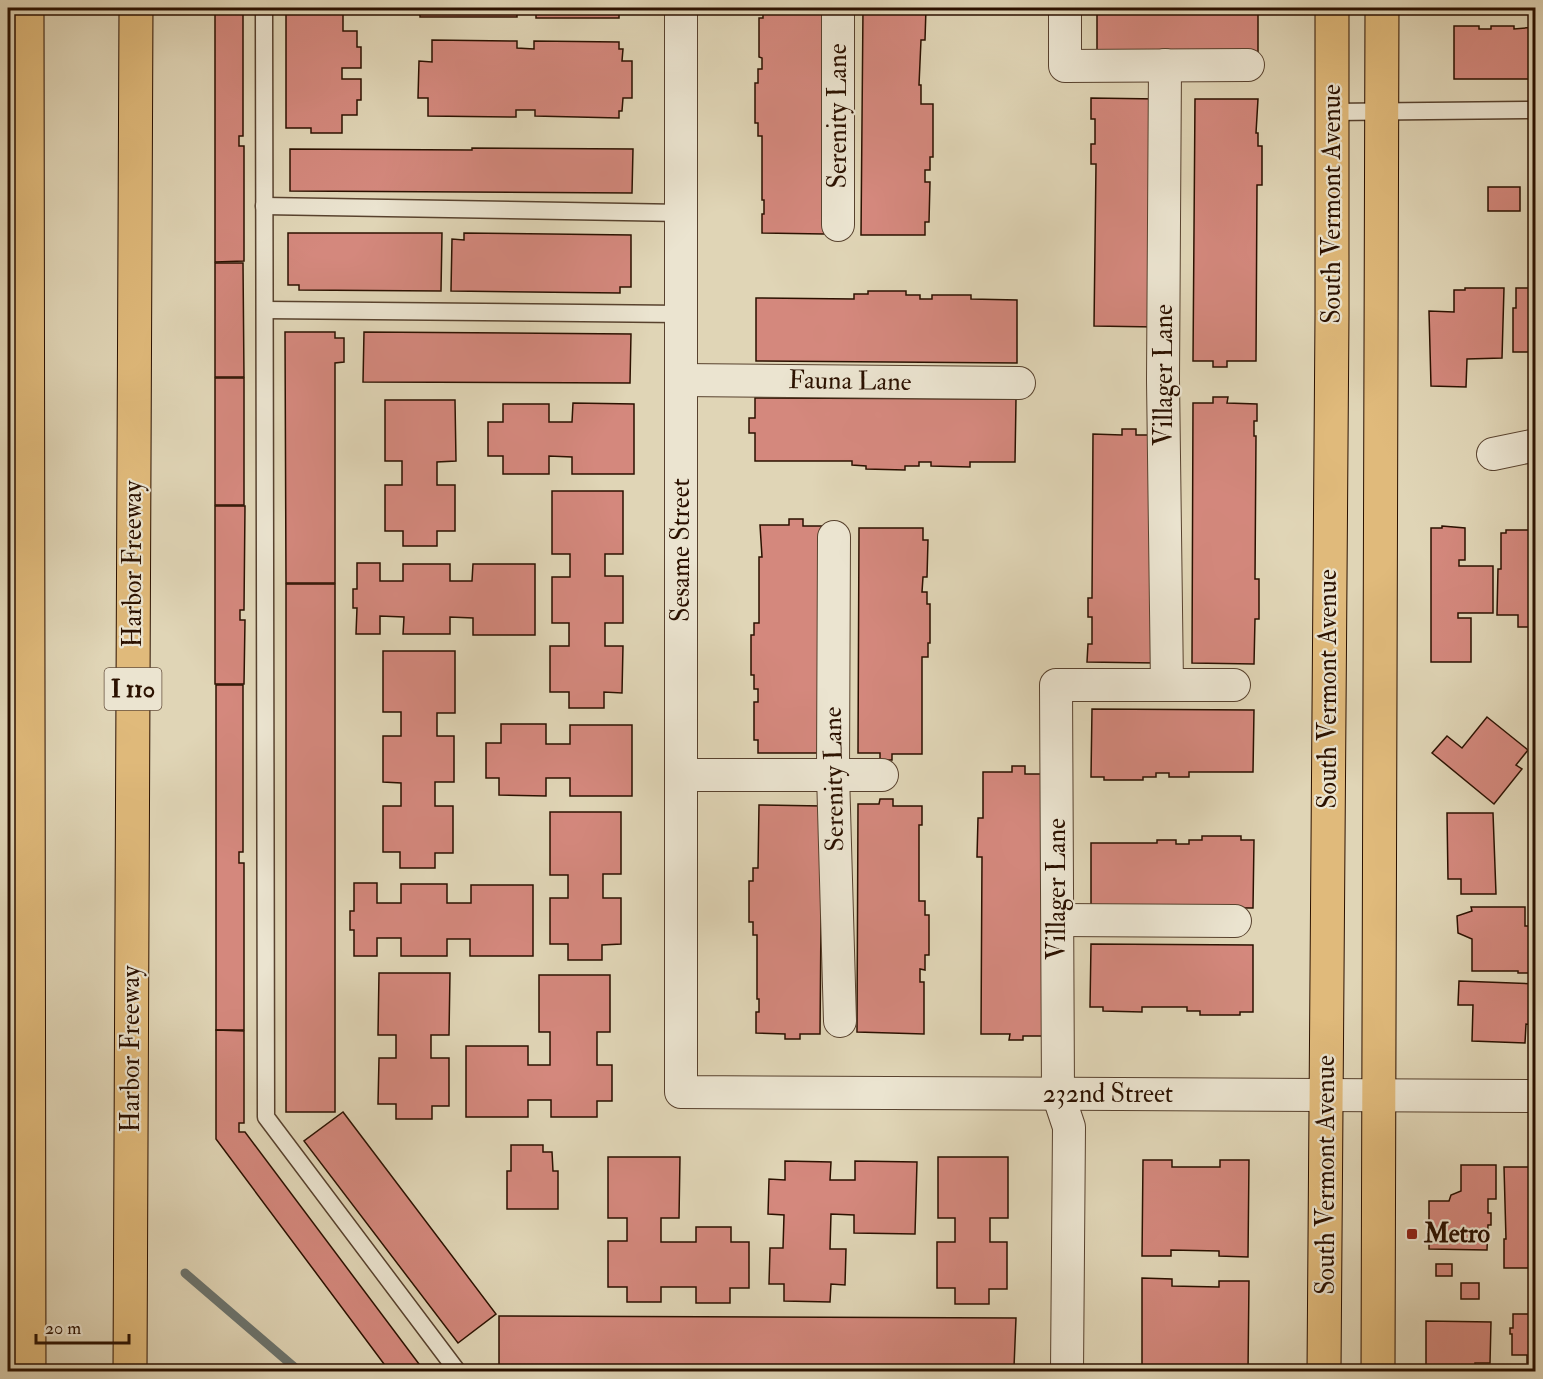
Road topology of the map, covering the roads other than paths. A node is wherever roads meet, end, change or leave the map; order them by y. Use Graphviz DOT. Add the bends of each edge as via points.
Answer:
graph roads {
  1 [pos="27,8"];
  2 [pos="136,8"];
  3 [pos="264,8"];
  4 [pos="681,8"];
  5 [pos="838,8"];
  6 [pos="1065,8"];
  7 [pos="1332,8"];
  8 [pos="1382,8"];
  9 [pos="1165,65"];
  10 [pos="1248,65"];
  11 [pos="1536,110"];
  12 [pos="1382,111"];
  13 [pos="1332,112"];
  14 [pos="264,206"];
  15 [pos="682,213"];
  16 [pos="838,225"];
  17 [pos="265,310"];
  18 [pos="681,314"];
  19 [pos="681,380"];
  20 [pos="1019,383"];
  21 [pos="1536,446"];
  22 [pos="1493,454"];
  23 [pos="834,537"];
  24 [pos="1167,684"];
  25 [pos="1234,685"];
  26 [pos="833,774"];
  27 [pos="681,775"];
  28 [pos="882,775"];
  29 [pos="1058,920"];
  30 [pos="1235,921"];
  31 [pos="840,1021"];
  32 [pos="681,1092"];
  33 [pos="1058,1094"];
  34 [pos="1326,1095"];
  35 [pos="1379,1095"];
  36 [pos="1536,1096"];
  37 [pos="29,1371"];
  38 [pos="130,1371"];
  39 [pos="458,1371"];
  40 [pos="1067,1371"];
  41 [pos="1324,1371"];
  42 [pos="1378,1371"];
  1 -- 37 [label="main road"];
  2 -- 38 [label="main road, Harbor Freeway / I 110"];
  3 -- 14 [label="lane"];
  4 -- 15 [label="street, Sesame Street"];
  5 -- 16 [label="street, Serenity Lane"];
  6 -- 9 [label="street" via="1065,66"];
  7 -- 13 [label="main road, South Vermont Avenue"];
  8 -- 12 [label="main road, South Vermont Avenue"];
  9 -- 10 [label="street"];
  9 -- 24 [label="street, Villager Lane" via="1163,380"];
  11 -- 12 [label="lane"];
  12 -- 13 [label="lane"];
  12 -- 35 [label="main road, South Vermont Avenue"];
  13 -- 34 [label="main road, South Vermont Avenue"];
  14 -- 15 [label="lane"];
  14 -- 17 [label="lane"];
  15 -- 18 [label="street, Sesame Street"];
  17 -- 18 [label="lane"];
  17 -- 39 [label="lane" via="266,1117"];
  18 -- 19 [label="street, Sesame Street"];
  19 -- 20 [label="street, Fauna Lane"];
  19 -- 27 [label="street, Sesame Street"];
  21 -- 22 [label="street"];
  23 -- 26 [label="street, Serenity Lane"];
  24 -- 25 [label="street"];
  24 -- 29 [label="street, Villager Lane" via="1056,684"];
  26 -- 27 [label="street"];
  26 -- 28 [label="street"];
  26 -- 31 [label="street, Serenity Lane"];
  27 -- 32 [label="street, Sesame Street"];
  29 -- 30 [label="street"];
  29 -- 33 [label="street, Villager Lane"];
  32 -- 33 [label="street, 232nd Street"];
  33 -- 34 [label="street, 232nd Street"];
  33 -- 40 [label="street, Villager Lane" via="1069,1127"];
  34 -- 35 [label="street, 232nd Street"];
  34 -- 41 [label="main road, South Vermont Avenue"];
  35 -- 36 [label="street, 232nd Street"];
  35 -- 42 [label="main road, South Vermont Avenue"];
}
